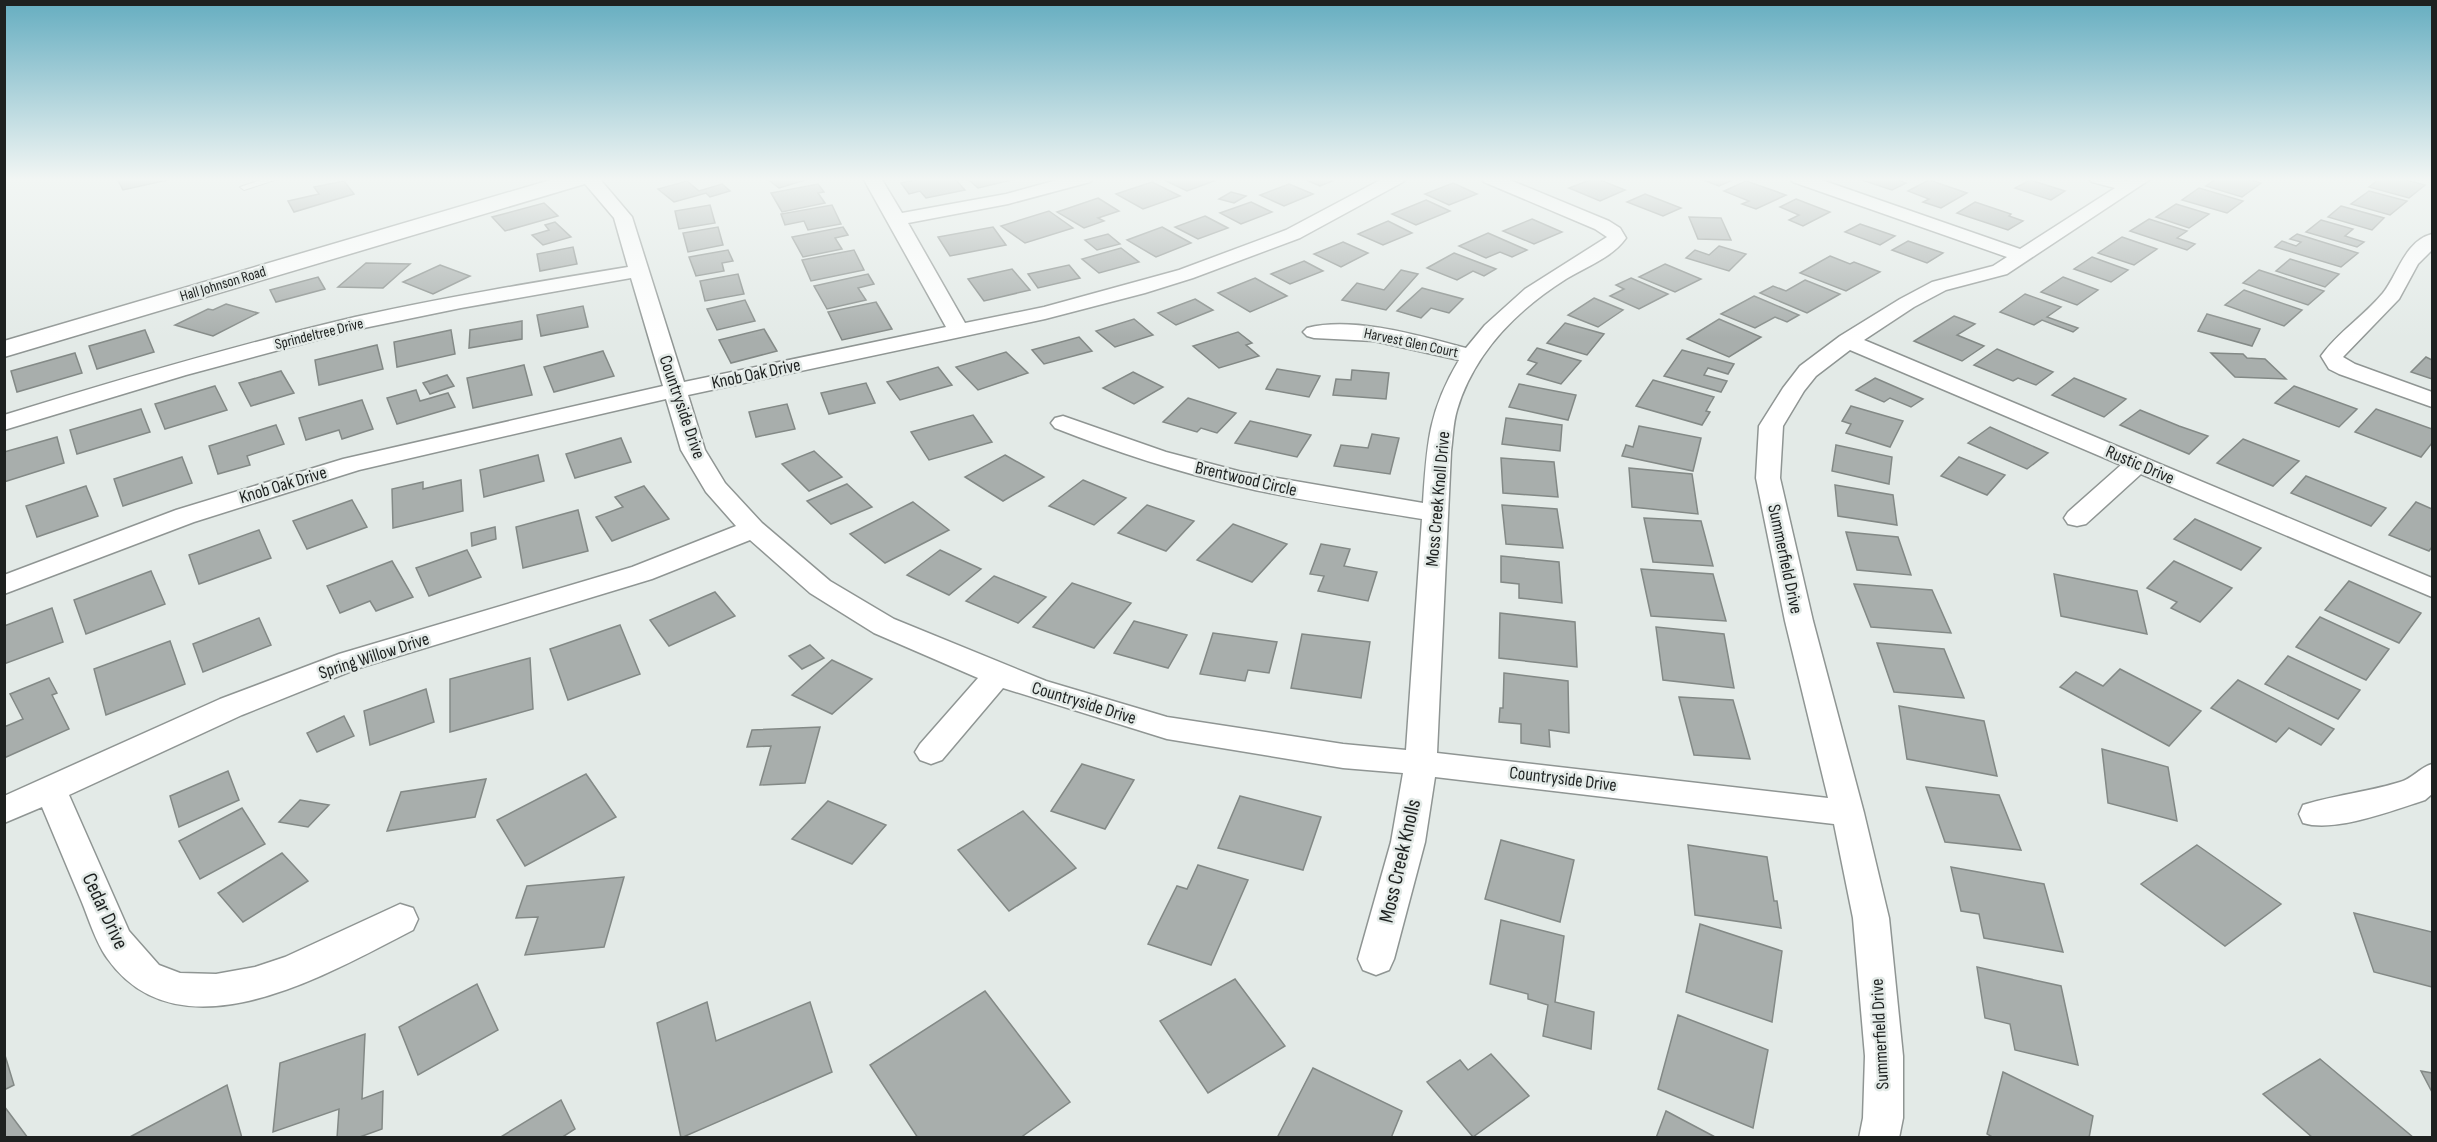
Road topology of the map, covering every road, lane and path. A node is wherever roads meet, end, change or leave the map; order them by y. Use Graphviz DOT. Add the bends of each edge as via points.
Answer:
graph roads {
  1 [pos="360,231"];
  2 [pos="400,231"];
  3 [pos="627,231"];
  4 [pos="903,231"];
  5 [pos="1298,231"];
  6 [pos="1612,231"];
  7 [pos="1952,231"];
  8 [pos="2061,231"];
  9 [pos="2433,240"];
  10 [pos="2023,256"];
  11 [pos="640,271"];
  12 [pos="958,331"];
  13 [pos="1314,332"];
  14 [pos="4,336"];
  15 [pos="1848,341"];
  16 [pos="4,349"];
  17 [pos="1472,356"];
  18 [pos="675,391"];
  19 [pos="2433,400"];
  20 [pos="4,423"];
  21 [pos="1063,423"];
  22 [pos="2137,464"];
  23 [pos="1435,513"];
  24 [pos="2077,518"];
  25 [pos="753,529"];
  26 [pos="4,585"];
  27 [pos="2433,588"];
  28 [pos="998,675"];
  29 [pos="931,752"];
  30 [pos="1421,763"];
  31 [pos="2433,776"];
  32 [pos="50,789"];
  33 [pos="4,810"];
  34 [pos="1848,813"];
  35 [pos="2315,814"];
  36 [pos="400,919"];
  37 [pos="1376,959"];
  38 [pos="1879,1137"];
  1 -- 14 [label="main road, Hall Johnson Road"];
  2 -- 16 [label="main road, Hall Johnson Road"];
  3 -- 11 [label="street, Countryside Drive"];
  4 -- 12 [label="street"];
  5 -- 12 [label="street, Knob Oak Drive" via="1186,274 1045,313"];
  6 -- 17 [label="street, Moss Creek Knoll Drive" via="1615,240 1528,295 1494,325"];
  7 -- 10 [label="street"];
  8 -- 10 [label="street, Summerfield Drive"];
  9 -- 19 [label="street" via="2410,261 2392,295 2332,356 2347,369"];
  10 -- 15 [label="street, Summerfield Drive" via="2000,270 1938,286"];
  11 -- 18 [label="street, Countryside Drive"];
  11 -- 20 [label="street, Sprindeltree Drive" via="489,296 356,324 207,362"];
  12 -- 18 [label="street, Knob Oak Drive"];
  13 -- 17 [label="street, Harvest Glen Court" via="1372,333"];
  15 -- 22 [label="street, Rustic Drive"];
  15 -- 34 [label="street, Summerfield Drive" via="1808,371 1771,426 1768,478 1799,621"];
  17 -- 23 [label="street, Moss Creek Knoll Drive" via="1447,407"];
  18 -- 25 [label="street, Countryside Drive" via="693,450 715,487"];
  18 -- 26 [label="street, Knob Oak Drive" via="568,413 300,479 185,516"];
  21 -- 23 [label="street, Brentwood Circle" via="1121,446 1216,474"];
  22 -- 24 [label="street"];
  22 -- 27 [label="street, Rustic Drive"];
  23 -- 30 [label="street, Moss Creek Knoll Drive"];
  25 -- 28 [label="street, Countryside Drive" via="820,587 875,620"];
  25 -- 32 [label="street, Spring Willow Drive" via="642,573 349,661 231,707"];
  28 -- 29 [label="street"];
  28 -- 30 [label="street, Countryside Drive" via="1167,728 1343,756"];
  30 -- 34 [label="street, Countryside Drive"];
  30 -- 37 [label="street, Moss Creek Knolls" via="1408,842"];
  31 -- 35 [label="street" via="2414,791"];
  32 -- 33 [label="street, Spring Willow Drive"];
  32 -- 36 [label="street, Cedar Drive" via="120,948 139,971 165,987 189,992 257,984 305,966"];
  34 -- 38 [label="street, Summerfield Drive" via="1871,918 1883,1045 1883,1118"];
}
